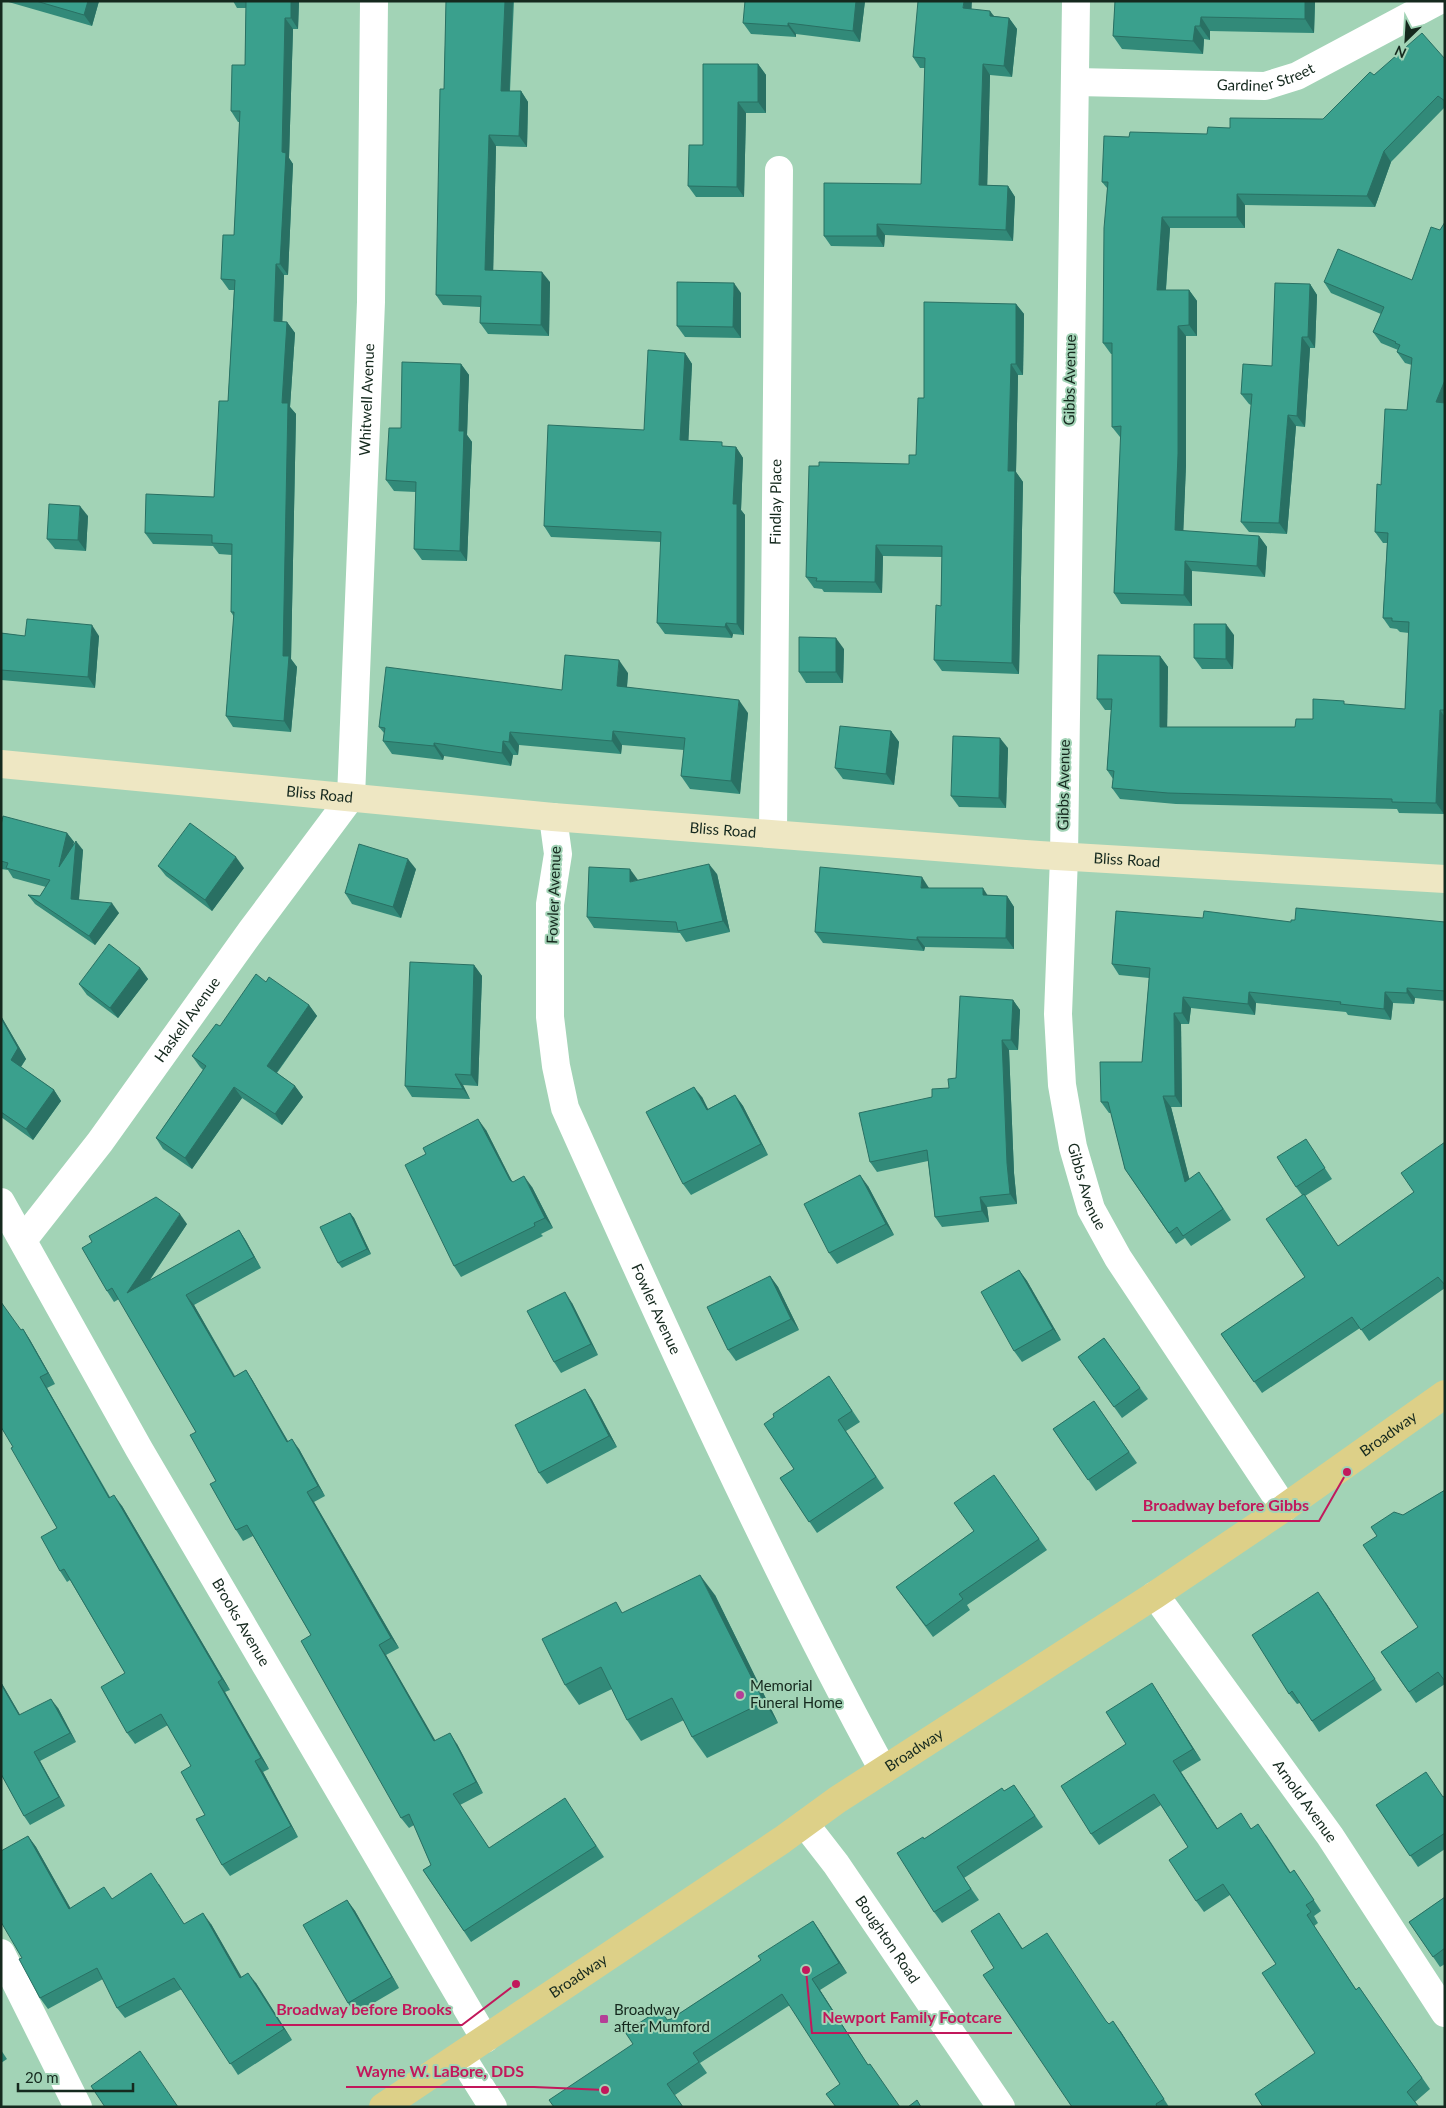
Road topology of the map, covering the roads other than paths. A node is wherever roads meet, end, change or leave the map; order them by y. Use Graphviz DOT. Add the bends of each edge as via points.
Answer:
graph roads {
  1 [pos="374,1"];
  2 [pos="1076,1"];
  3 [pos="1438,1"];
  4 [pos="1076,82"];
  5 [pos="779,170"];
  6 [pos="1,764"];
  7 [pos="351,797"];
  8 [pos="553,816"];
  9 [pos="773,833"];
  10 [pos="1064,857"];
  11 [pos="1445,880"];
  12 [pos="1,1202"];
  13 [pos="23,1240"];
  14 [pos="1445,1394"];
  15 [pos="1284,1508"];
  16 [pos="1156,1595"];
  17 [pos="883,1770"];
  18 [pos="805,1824"];
  19 [pos="1,1952"];
  20 [pos="1445,2013"];
  21 [pos="484,2040"];
  22 [pos="461,2056"];
  23 [pos="78,2107"];
  24 [pos="383,2107"];
  25 [pos="493,2107"];
  26 [pos="1002,2107"];
  1 -- 7 [label="street, Whitwell Avenue" via="370,302"];
  2 -- 4 [label="street, Gibbs Avenue"];
  3 -- 4 [label="street, Gardiner Street" via="1297,76 1265,86"];
  4 -- 10 [label="street, Gibbs Avenue"];
  5 -- 9 [label="street, Findlay Place"];
  6 -- 7 [label="street, Bliss Road"];
  7 -- 8 [label="street, Bliss Road"];
  7 -- 13 [label="street, Haskell Avenue" via="100,1142"];
  8 -- 9 [label="street, Bliss Road"];
  8 -- 17 [label="street, Fowler Avenue" via="558,854 550,904 550,1017 565,1108 739,1488"];
  9 -- 10 [label="street, Bliss Road"];
  10 -- 11 [label="street, Bliss Road"];
  10 -- 15 [label="street, Gibbs Avenue" via="1058,1014 1062,1085 1091,1209 1118,1258"];
  12 -- 13 [label="street, Brooks Avenue"];
  13 -- 21 [label="street, Brooks Avenue" via="140,1449"];
  14 -- 15 [label="main road, Broadway"];
  15 -- 16 [label="main road, Broadway"];
  16 -- 17 [label="main road, Broadway"];
  16 -- 20 [label="street, Arnold Avenue" via="1330,1836"];
  17 -- 18 [label="main road, Broadway"];
  18 -- 21 [label="main road, Broadway"];
  18 -- 26 [label="street, Boughton Road" via="836,1864"];
  19 -- 23 [label="street"];
  21 -- 22 [label="main road, Broadway"];
  22 -- 24 [label="main road, Broadway"];
  22 -- 25 [label="street"];
}
